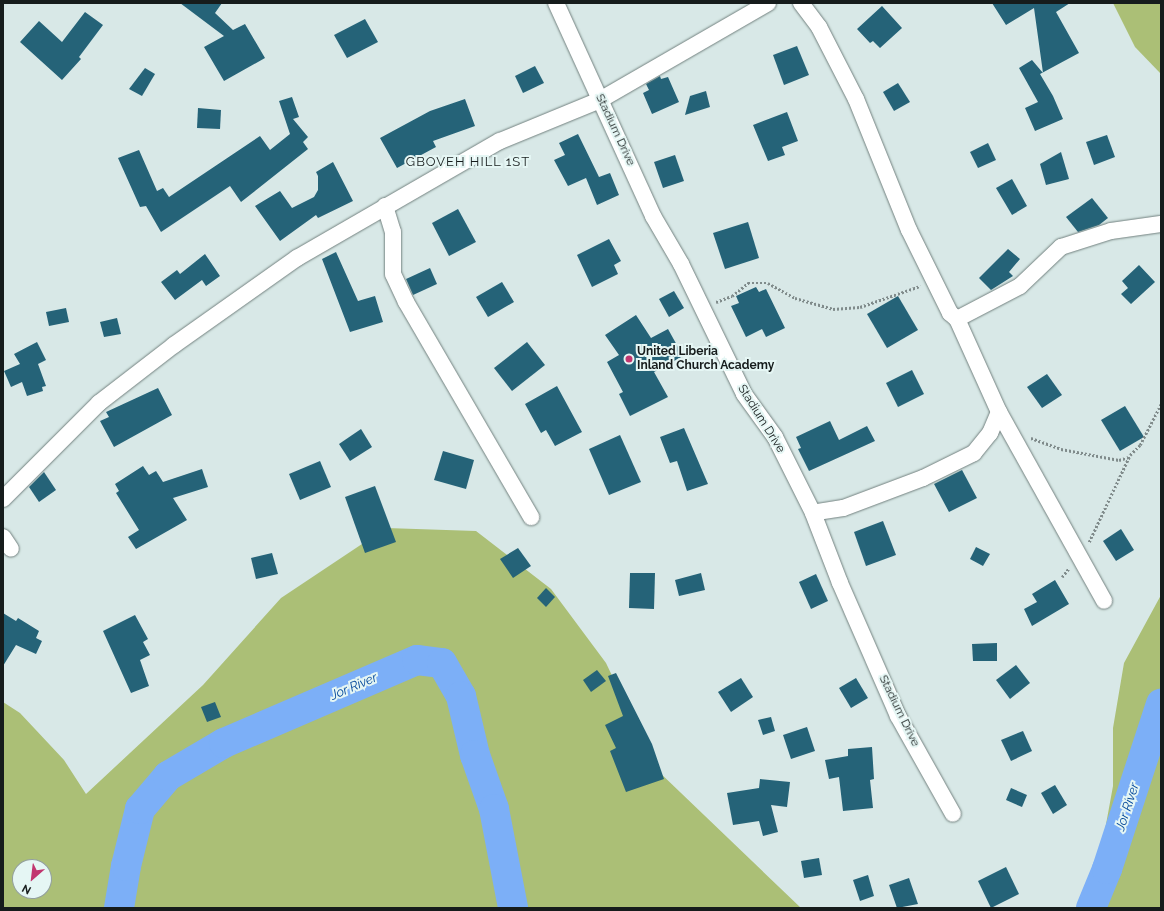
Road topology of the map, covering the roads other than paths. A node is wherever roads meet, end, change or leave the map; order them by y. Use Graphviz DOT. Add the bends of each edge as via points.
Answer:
graph roads {
  1 [pos="556,3"];
  2 [pos="768,3"];
  3 [pos="801,3"];
  4 [pos="600,100"];
  5 [pos="385,206"];
  6 [pos="1161,224"];
  7 [pos="957,319"];
  8 [pos="999,412"];
  9 [pos="3,499"];
  10 [pos="813,513"];
  11 [pos="531,517"];
  12 [pos="1104,601"];
  13 [pos="953,814"];
  1 -- 4 [label="street, Stadium Drive"];
  2 -- 4 [label="street"];
  3 -- 7 [label="street" via="819,27 856,99 909,230 950,313"];
  4 -- 5 [label="street" via="500,141"];
  4 -- 10 [label="street, Stadium Drive" via="653,216 681,264 744,394 775,437"];
  5 -- 9 [label="street" via="297,258 174,345 99,403"];
  5 -- 11 [label="street" via="393,232 393,274 406,302"];
  6 -- 7 [label="street" via="1111,231 1061,247 1020,286"];
  7 -- 8 [label="street"];
  8 -- 10 [label="street" via="990,433 974,453 923,478 843,508"];
  8 -- 12 [label="street"];
  10 -- 13 [label="street, Stadium Drive" via="840,583 898,716"];
}
